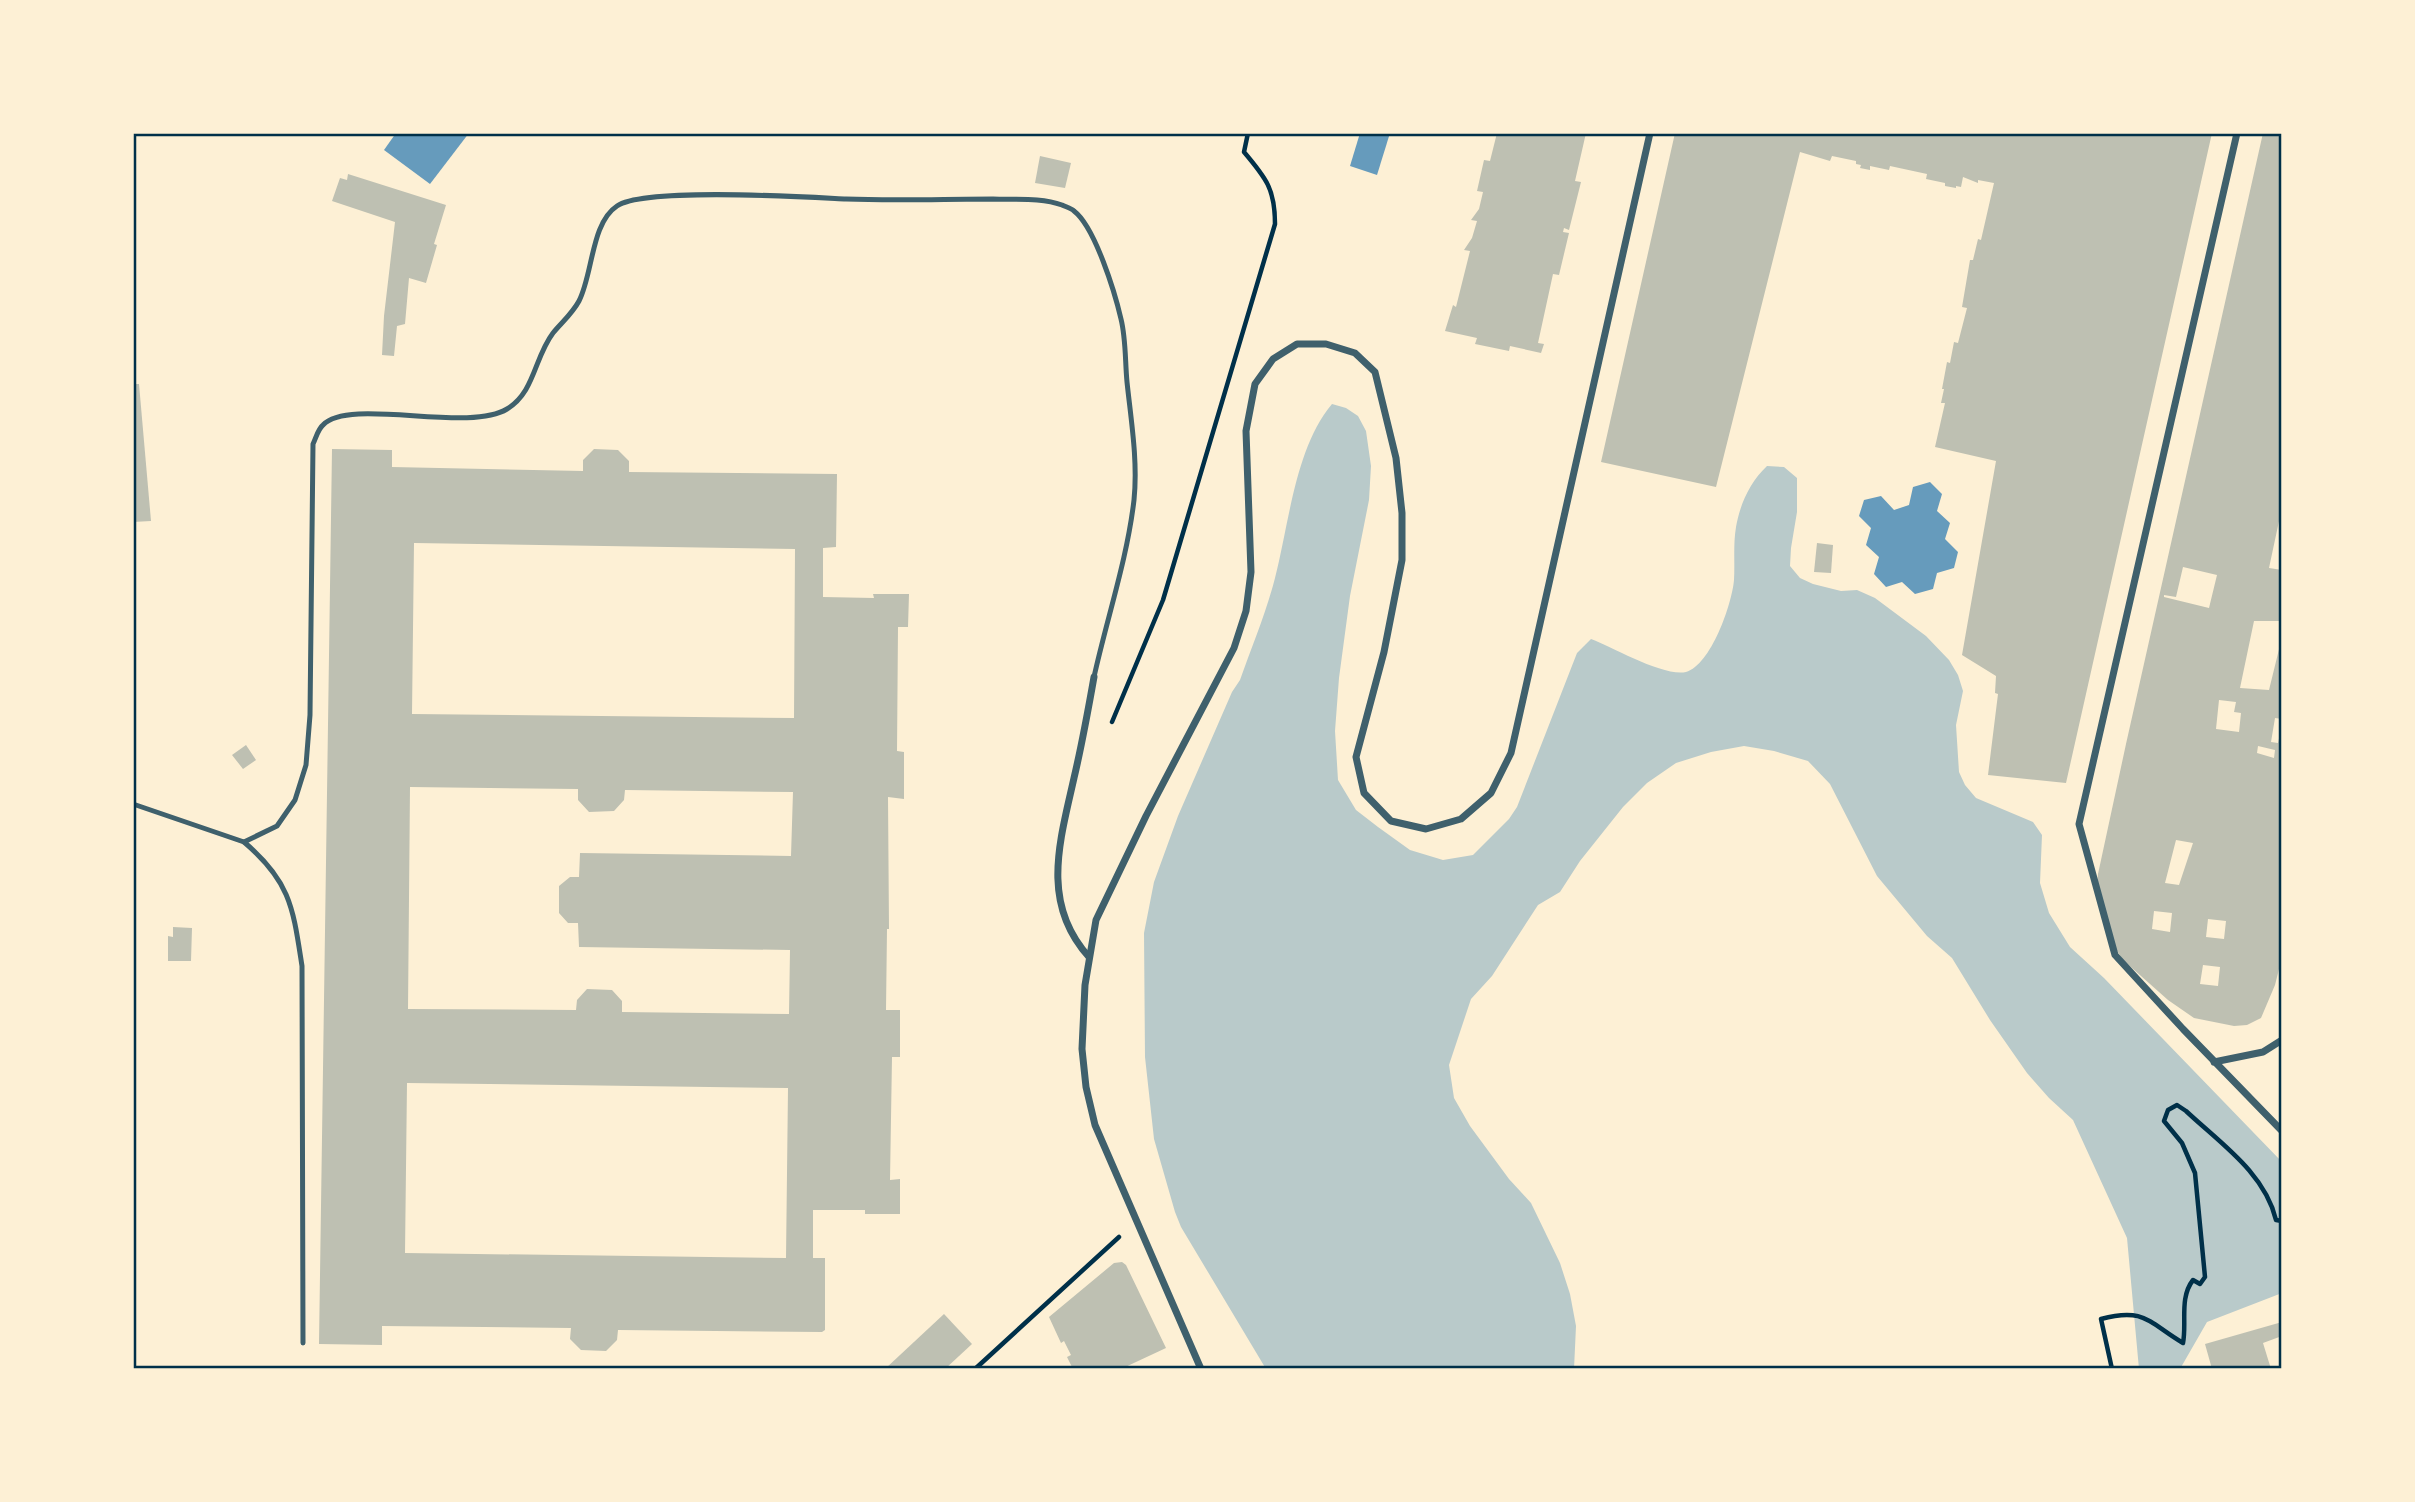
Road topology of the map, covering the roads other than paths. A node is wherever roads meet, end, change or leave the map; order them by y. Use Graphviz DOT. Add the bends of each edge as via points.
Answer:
graph roads {
  1 [pos="1650,133"];
  2 [pos="2237,133"];
  3 [pos="1094,677"];
  4 [pos="133,804"];
  5 [pos="244,842"];
  6 [pos="1089,957"];
  7 [pos="2282,1040"];
  8 [pos="2214,1062"];
  9 [pos="2282,1131"];
  10 [pos="303,1343"];
  11 [pos="1200,1369"];
  1 -- 6 [label="street" via="1511,753 1491,793 1461,819 1426,829 1391,821 1364,793 1356,757 1402,561 1396,458 1375,372 1355,353 1325,344 1297,344 1273,359 1255,384 1246,431 1251,572 1246,611 1234,648 1125,856 1096,920"];
  2 -- 8 [label="street" via="2079,824 2115,955"];
  3 -- 5 [label="lane" via="1125,551 1134,499 1134,458 1122,323 1109,277 1090,233 1075,212 1058,203 1030,200 637,198 617,205 603,220 580,300 540,354 523,396 508,409 487,417 336,416 322,425 313,444 306,765 295,800 277,826"];
  3 -- 6 [label="street" via="1063,823 1057,885 1062,914 1076,943"];
  4 -- 5 [label="lane"];
  5 -- 10 [label="lane" via="281,882 294,915 302,966"];
  6 -- 11 [label="street" via="1082,1049 1095,1125"];
  7 -- 8 [label="street" via="2263,1052"];
  8 -- 9 [label="street"];
}
